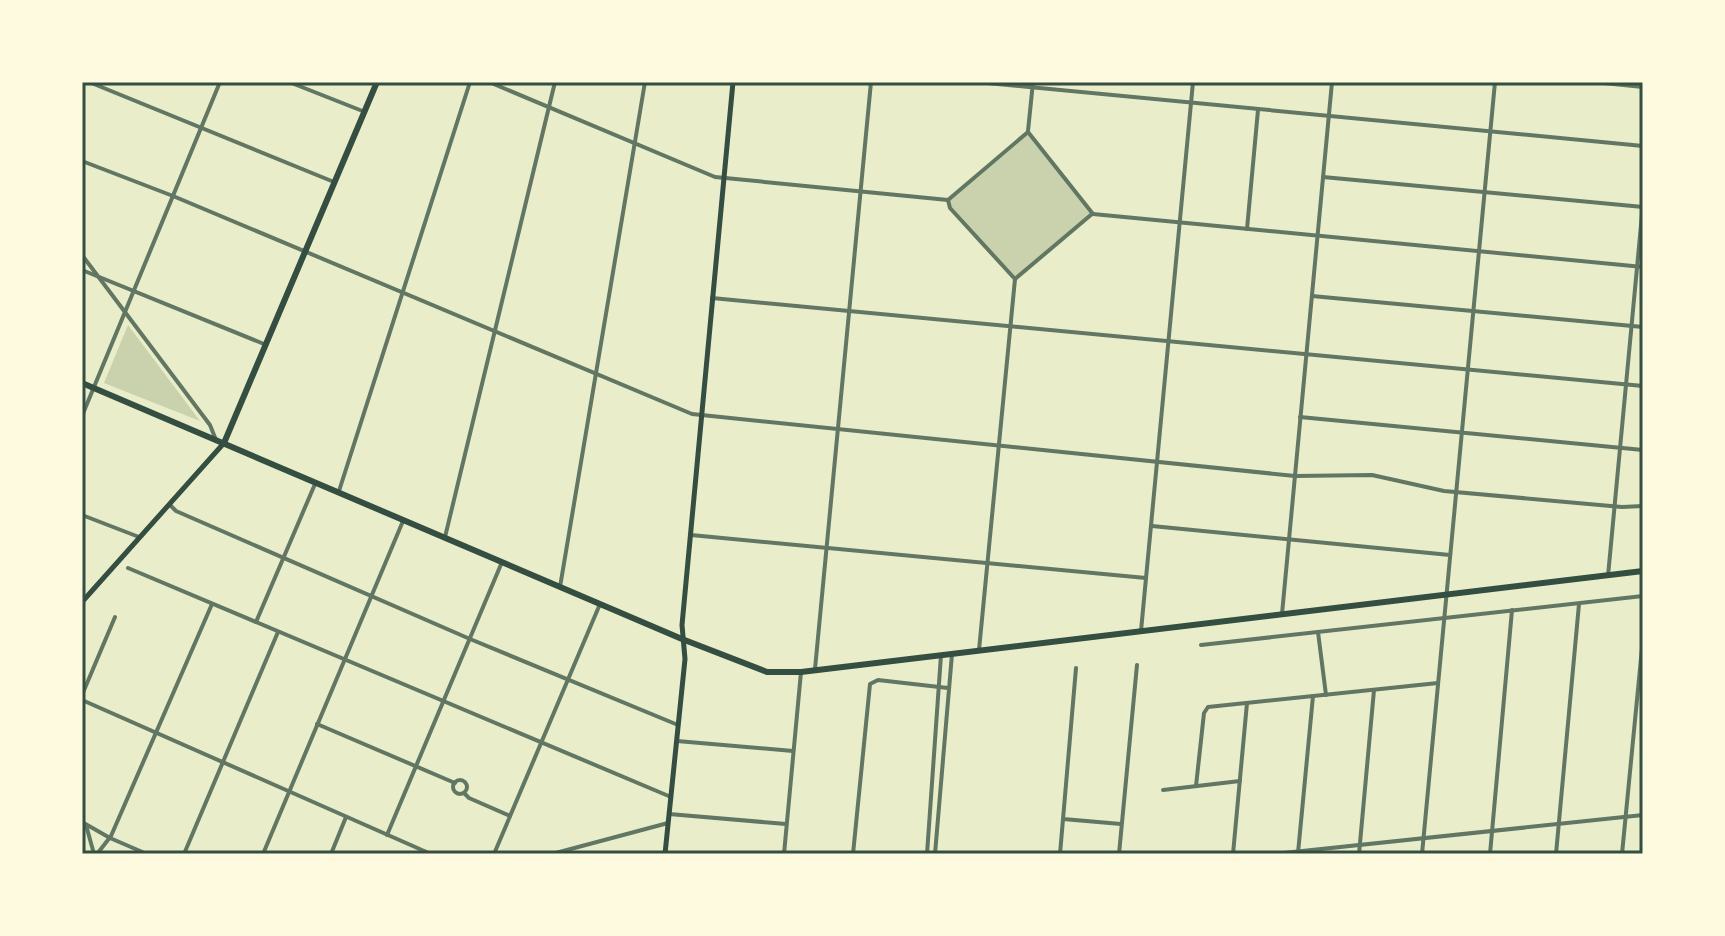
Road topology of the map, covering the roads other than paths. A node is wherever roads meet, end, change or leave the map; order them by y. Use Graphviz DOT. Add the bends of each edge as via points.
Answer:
graph roads {
  1 [pos="89,82"];
  2 [pos="220,82"];
  3 [pos="289,82"];
  4 [pos="377,82"];
  5 [pos="470,82"];
  6 [pos="489,82"];
  7 [pos="555,82"];
  8 [pos="645,82"];
  9 [pos="733,82"];
  10 [pos="871,82"];
  11 [pos="977,82"];
  12 [pos="1193,82"];
  13 [pos="1332,82"];
  14 [pos="1495,82"];
  15 [pos="1594,82"];
  16 [pos="1032,85"];
  17 [pos="1643,87"];
  18 [pos="1190,103"];
  19 [pos="549,108"];
  20 [pos="1258,110"];
  21 [pos="365,112"];
  22 [pos="1329,117"];
  23 [pos="201,127"];
  24 [pos="1028,132"];
  25 [pos="1490,132"];
  26 [pos="634,143"];
  27 [pos="1643,146"];
  28 [pos="82,161"];
  29 [pos="1323,177"];
  30 [pos="724,179"];
  31 [pos="334,182"];
  32 [pos="861,190"];
  33 [pos="1484,192"];
  34 [pos="173,196"];
  35 [pos="948,200"];
  36 [pos="1643,206"];
  37 [pos="1093,214"];
  38 [pos="1180,222"];
  39 [pos="1247,229"];
  40 [pos="1318,235"];
  41 [pos="1478,251"];
  42 [pos="303,252"];
  43 [pos="82,255"];
  44 [pos="1640,267"];
  45 [pos="82,270"];
  46 [pos="98,277"];
  47 [pos="1015,279"];
  48 [pos="134,290"];
  49 [pos="402,291"];
  50 [pos="1312,296"];
  51 [pos="712,298"];
  52 [pos="125,310"];
  53 [pos="849,311"];
  54 [pos="1473,312"];
  55 [pos="1009,326"];
  56 [pos="1632,326"];
  57 [pos="1643,327"];
  58 [pos="495,331"];
  59 [pos="1169,342"];
  60 [pos="264,344"];
  61 [pos="1306,354"];
  62 [pos="1467,371"];
  63 [pos="596,374"];
  64 [pos="82,383"];
  65 [pos="1627,385"];
  66 [pos="1643,386"];
  67 [pos="94,388"];
  68 [pos="82,416"];
  69 [pos="702,416"];
  70 [pos="1300,417"];
  71 [pos="838,429"];
  72 [pos="1461,433"];
  73 [pos="220,441"];
  74 [pos="998,444"];
  75 [pos="1620,448"];
  76 [pos="1643,450"];
  77 [pos="1158,461"];
  78 [pos="1295,476"];
  79 [pos="316,481"];
  80 [pos="339,491"];
  81 [pos="1456,493"];
  82 [pos="170,505"];
  83 [pos="1614,506"];
  84 [pos="1643,506"];
  85 [pos="82,515"];
  86 [pos="403,519"];
  87 [pos="1152,526"];
  88 [pos="691,535"];
  89 [pos="140,537"];
  90 [pos="445,537"];
  91 [pos="1289,540"];
  92 [pos="827,547"];
  93 [pos="1450,555"];
  94 [pos="284,557"];
  95 [pos="502,562"];
  96 [pos="987,564"];
  97 [pos="128,568"];
  98 [pos="1643,571"];
  99 [pos="1608,576"];
  100 [pos="1147,578"];
  101 [pos="560,587"];
  102 [pos="1446,595"];
  103 [pos="372,596"];
  104 [pos="1643,596"];
  105 [pos="82,602"];
  106 [pos="212,604"];
  107 [pos="600,604"];
  108 [pos="1579,604"];
  109 [pos="1512,610"];
  110 [pos="1282,614"];
  111 [pos="115,617"];
  112 [pos="1444,618"];
  113 [pos="256,622"];
  114 [pos="1141,631"];
  115 [pos="278,632"];
  116 [pos="1318,632"];
  117 [pos="1643,638"];
  118 [pos="470,639"];
  119 [pos="682,639"];
  120 [pos="1201,645"];
  121 [pos="979,650"];
  122 [pos="952,654"];
  123 [pos="941,655"];
  124 [pos="345,661"];
  125 [pos="1137,665"];
  126 [pos="1076,668"];
  127 [pos="815,670"];
  128 [pos="801,672"];
  129 [pos="569,678"];
  130 [pos="1438,683"];
  131 [pos="940,687"];
  132 [pos="948,688"];
  133 [pos="1374,690"];
  134 [pos="1326,695"];
  135 [pos="1313,696"];
  136 [pos="82,698"];
  137 [pos="444,701"];
  138 [pos="1247,703"];
  139 [pos="317,724"];
  140 [pos="678,725"];
  141 [pos="156,733"];
  142 [pos="677,741"];
  143 [pos="542,742"];
  144 [pos="793,751"];
  145 [pos="223,762"];
  146 [pos="416,766"];
  147 [pos="1240,781"];
  148 [pos="455,783"];
  149 [pos="1196,786"];
  150 [pos="1163,790"];
  151 [pos="290,792"];
  152 [pos="464,793"];
  153 [pos="671,797"];
  154 [pos="669,814"];
  155 [pos="1643,815"];
  156 [pos="510,816"];
  157 [pos="346,817"];
  158 [pos="1626,817"];
  159 [pos="1063,819"];
  160 [pos="668,823"];
  161 [pos="84,824"];
  162 [pos="787,824"];
  163 [pos="1122,824"];
  164 [pos="1559,824"];
  165 [pos="1492,831"];
  166 [pos="387,835"];
  167 [pos="110,838"];
  168 [pos="1424,839"];
  169 [pos="1360,845"];
  170 [pos="569,852"];
  171 [pos="1298,853"];
  172 [pos="96,854"];
  173 [pos="147,854"];
  174 [pos="184,854"];
  175 [pos="263,854"];
  176 [pos="331,854"];
  177 [pos="431,854"];
  178 [pos="494,854"];
  179 [pos="552,854"];
  180 [pos="665,854"];
  181 [pos="784,854"];
  182 [pos="853,854"];
  183 [pos="927,854"];
  184 [pos="935,854"];
  185 [pos="1060,854"];
  186 [pos="1119,854"];
  187 [pos="1233,854"];
  188 [pos="1274,854"];
  189 [pos="1359,854"];
  190 [pos="1422,854"];
  191 [pos="1490,854"];
  192 [pos="1556,854"];
  193 [pos="1622,854"];
  1 -- 23 [label="street"];
  2 -- 23 [label="street"];
  3 -- 21 [label="street"];
  4 -- 21 [label="main road"];
  5 -- 49 [label="street"];
  6 -- 19 [label="street"];
  7 -- 19 [label="street"];
  8 -- 26 [label="street"];
  9 -- 30 [label="main road"];
  10 -- 32 [label="street"];
  11 -- 16 [label="street"];
  12 -- 18 [label="street"];
  13 -- 22 [label="street"];
  14 -- 25 [label="street"];
  15 -- 17 [label="street"];
  16 -- 18 [label="street"];
  16 -- 24 [label="street"];
  18 -- 20 [label="street"];
  18 -- 38 [label="street"];
  19 -- 26 [label="street"];
  19 -- 58 [label="street"];
  20 -- 22 [label="street"];
  20 -- 39 [label="street"];
  21 -- 31 [label="main road"];
  22 -- 25 [label="street"];
  22 -- 29 [label="street"];
  23 -- 31 [label="street"];
  23 -- 34 [label="street"];
  24 -- 35 [label="street"];
  24 -- 37 [label="street"];
  25 -- 27 [label="street"];
  25 -- 33 [label="street"];
  26 -- 30 [label="street"];
  26 -- 63 [label="street"];
  28 -- 34 [label="street"];
  29 -- 33 [label="street"];
  29 -- 40 [label="street"];
  30 -- 32 [label="street"];
  30 -- 51 [label="main road"];
  31 -- 42 [label="main road"];
  32 -- 35 [label="street"];
  32 -- 53 [label="street"];
  33 -- 36 [label="street"];
  33 -- 41 [label="street"];
  34 -- 42 [label="street"];
  34 -- 48 [label="street"];
  35 -- 47 [label="street"];
  36 -- 44 [label="street"];
  37 -- 38 [label="street"];
  37 -- 47 [label="street"];
  38 -- 39 [label="street"];
  38 -- 59 [label="street"];
  39 -- 40 [label="street"];
  40 -- 41 [label="street"];
  40 -- 50 [label="street"];
  41 -- 44 [label="street"];
  41 -- 54 [label="street"];
  42 -- 49 [label="street"];
  42 -- 60 [label="main road"];
  43 -- 46 [label="street"];
  44 -- 56 [label="street"];
  45 -- 46 [label="street"];
  46 -- 48 [label="street"];
  46 -- 52 [label="street"];
  47 -- 55 [label="street"];
  48 -- 52 [label="street"];
  48 -- 60 [label="street"];
  49 -- 58 [label="street"];
  49 -- 80 [label="street"];
  50 -- 54 [label="street"];
  50 -- 61 [label="street"];
  51 -- 53 [label="street"];
  51 -- 69 [label="main road"];
  52 -- 67 [label="street"];
  52 -- 73 [label="street"];
  53 -- 55 [label="street"];
  53 -- 71 [label="street"];
  54 -- 56 [label="street"];
  54 -- 62 [label="street"];
  55 -- 59 [label="street"];
  55 -- 74 [label="street"];
  56 -- 57 [label="street"];
  56 -- 65 [label="street"];
  58 -- 63 [label="street"];
  58 -- 90 [label="street"];
  59 -- 61 [label="street"];
  59 -- 77 [label="street"];
  60 -- 73 [label="main road"];
  61 -- 62 [label="street"];
  61 -- 70 [label="street"];
  62 -- 65 [label="street"];
  62 -- 72 [label="street"];
  63 -- 69 [label="street"];
  63 -- 101 [label="street"];
  64 -- 67 [label="main road"];
  65 -- 66 [label="street"];
  65 -- 75 [label="street"];
  67 -- 68 [label="street"];
  67 -- 73 [label="main road"];
  69 -- 71 [label="street"];
  69 -- 88 [label="main road"];
  70 -- 72 [label="street"];
  70 -- 78 [label="street"];
  71 -- 74 [label="street"];
  71 -- 92 [label="street"];
  72 -- 75 [label="street"];
  72 -- 81 [label="street"];
  73 -- 79 [label="main road"];
  73 -- 82 [label="main road"];
  74 -- 77 [label="street"];
  74 -- 96 [label="street"];
  75 -- 76 [label="street"];
  75 -- 83 [label="street"];
  77 -- 78 [label="street"];
  77 -- 87 [label="street"];
  78 -- 81 [label="street" via="1372,475"];
  78 -- 91 [label="street"];
  79 -- 80 [label="main road"];
  79 -- 94 [label="street"];
  80 -- 86 [label="main road"];
  81 -- 83 [label="street"];
  81 -- 93 [label="street"];
  82 -- 89 [label="main road"];
  82 -- 94 [label="street"];
  83 -- 84 [label="street"];
  83 -- 99 [label="street"];
  85 -- 89 [label="street"];
  86 -- 90 [label="main road"];
  86 -- 103 [label="street"];
  87 -- 91 [label="street"];
  87 -- 100 [label="street"];
  88 -- 92 [label="street"];
  88 -- 119 [label="main road"];
  89 -- 105 [label="main road"];
  90 -- 95 [label="main road"];
  91 -- 93 [label="street"];
  91 -- 110 [label="street"];
  92 -- 96 [label="street"];
  92 -- 127 [label="street"];
  93 -- 102 [label="street"];
  94 -- 103 [label="street"];
  94 -- 113 [label="street"];
  95 -- 101 [label="main road"];
  95 -- 118 [label="street"];
  96 -- 100 [label="street"];
  96 -- 121 [label="street"];
  97 -- 106 [label="street"];
  98 -- 99 [label="main road"];
  99 -- 102 [label="main road"];
  100 -- 114 [label="street"];
  101 -- 107 [label="main road"];
  102 -- 110 [label="main road"];
  102 -- 112 [label="street"];
  103 -- 118 [label="street"];
  103 -- 124 [label="street"];
  104 -- 108 [label="street"];
  106 -- 113 [label="street"];
  106 -- 141 [label="street"];
  107 -- 119 [label="main road"];
  107 -- 129 [label="street"];
  108 -- 109 [label="street"];
  108 -- 164 [label="street"];
  109 -- 112 [label="street"];
  109 -- 165 [label="street"];
  110 -- 114 [label="main road"];
  111 -- 136 [label="street"];
  112 -- 116 [label="street"];
  112 -- 130 [label="street"];
  113 -- 115 [label="street"];
  114 -- 121 [label="main road"];
  115 -- 124 [label="street"];
  115 -- 145 [label="street"];
  116 -- 120 [label="street"];
  116 -- 134 [label="street"];
  117 -- 158 [label="street"];
  118 -- 129 [label="street"];
  118 -- 137 [label="street"];
  119 -- 128 [label="main road" via="767,672"];
  119 -- 140 [label="main road"];
  121 -- 122 [label="main road"];
  122 -- 123 [label="main road"];
  122 -- 132 [label="street"];
  123 -- 127 [label="main road"];
  123 -- 131 [label="street"];
  124 -- 137 [label="street"];
  124 -- 139 [label="street"];
  125 -- 163 [label="street"];
  126 -- 159 [label="street"];
  127 -- 128 [label="main road"];
  128 -- 144 [label="street"];
  129 -- 140 [label="street"];
  129 -- 143 [label="street"];
  130 -- 133 [label="street"];
  130 -- 168 [label="street"];
  131 -- 132 [label="street"];
  131 -- 182 [label="street" via="878,680 869,687"];
  131 -- 183 [label="street"];
  132 -- 184 [label="street"];
  133 -- 134 [label="street"];
  133 -- 169 [label="street"];
  134 -- 135 [label="street"];
  135 -- 138 [label="street"];
  135 -- 171 [label="street"];
  136 -- 141 [label="street"];
  137 -- 143 [label="street"];
  137 -- 146 [label="street"];
  138 -- 147 [label="street"];
  138 -- 149 [label="street" via="1205,710"];
  139 -- 146 [label="street"];
  139 -- 151 [label="street"];
  140 -- 142 [label="main road"];
  141 -- 145 [label="street"];
  141 -- 167 [label="street"];
  142 -- 144 [label="street"];
  142 -- 153 [label="main road"];
  143 -- 153 [label="street"];
  143 -- 156 [label="street"];
  144 -- 162 [label="street"];
  145 -- 151 [label="street"];
  145 -- 174 [label="street"];
  146 -- 148 [label="street"];
  146 -- 166 [label="street"];
  147 -- 149 [label="street"];
  147 -- 187 [label="street"];
  148 -- 152 [label="street" via="455,791"];
  148 -- 152 [label="street" via="465,781"];
  149 -- 150 [label="street"];
  151 -- 157 [label="street"];
  151 -- 175 [label="street"];
  152 -- 156 [label="street"];
  153 -- 154 [label="main road"];
  154 -- 160 [label="main road"];
  154 -- 162 [label="street"];
  155 -- 158 [label="street"];
  156 -- 178 [label="street"];
  157 -- 166 [label="street"];
  157 -- 176 [label="street"];
  158 -- 164 [label="street"];
  158 -- 193 [label="street"];
  159 -- 163 [label="street"];
  159 -- 185 [label="street"];
  160 -- 170 [label="street"];
  160 -- 180 [label="main road"];
  161 -- 167 [label="street"];
  161 -- 172 [label="street"];
  162 -- 181 [label="street"];
  163 -- 186 [label="street"];
  164 -- 165 [label="street"];
  164 -- 192 [label="street"];
  165 -- 168 [label="street"];
  165 -- 191 [label="street"];
  166 -- 177 [label="street"];
  167 -- 172 [label="street"];
  167 -- 173 [label="street"];
  168 -- 169 [label="street"];
  168 -- 190 [label="street"];
  169 -- 171 [label="street"];
  169 -- 189 [label="street"];
  170 -- 179 [label="street"];
  171 -- 188 [label="street"];
}
